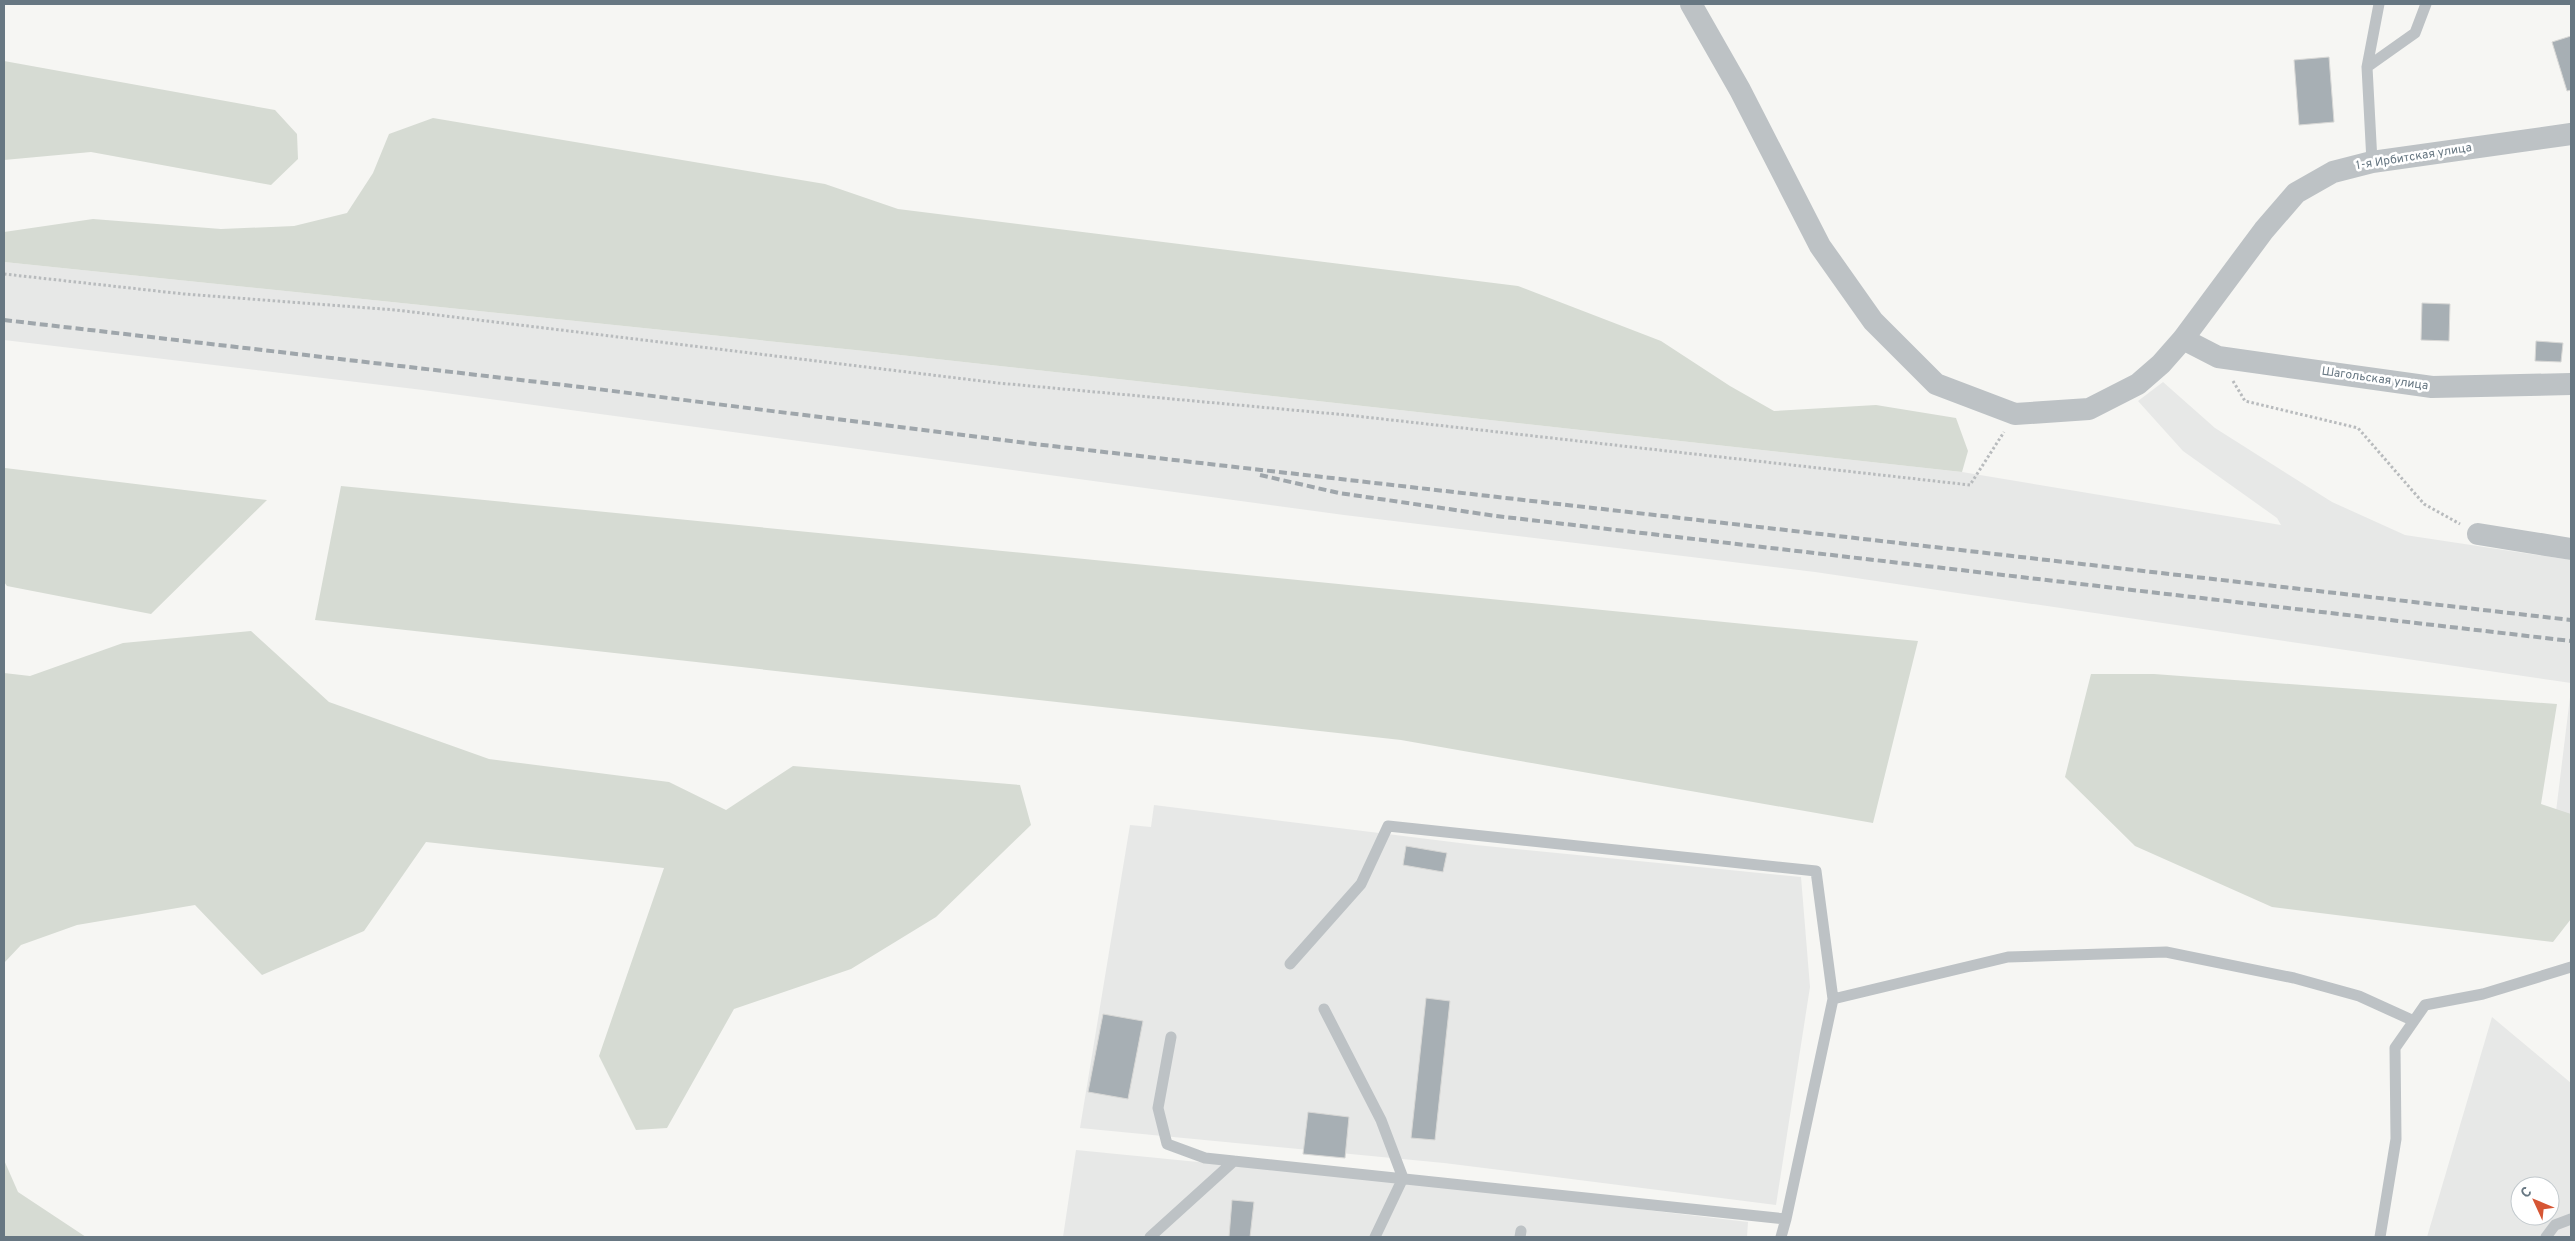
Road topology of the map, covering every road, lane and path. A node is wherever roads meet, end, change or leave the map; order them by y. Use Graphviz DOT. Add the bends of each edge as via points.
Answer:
graph roads {
  1 [pos="2379,4"];
  2 [pos="2426,4"];
  3 [pos="1698,8"];
  4 [pos="2367,67"];
  5 [pos="2571,134"];
  6 [pos="2372,162"];
  7 [pos="4,274"];
  8 [pos="2183,339"];
  9 [pos="2218,358"];
  10 [pos="2571,384"];
  11 [pos="2015,414"];
  12 [pos="2478,534"];
  13 [pos="2571,549"];
  14 [pos="1290,964"];
  15 [pos="2571,967"];
  16 [pos="1833,999"];
  17 [pos="1324,1008"];
  18 [pos="2414,1021"];
  19 [pos="1171,1037"];
  20 [pos="1234,1161"];
  21 [pos="1403,1178"];
  22 [pos="1786,1219"];
  23 [pos="2571,1219"];
  24 [pos="1150,1237"];
  25 [pos="1375,1237"];
  26 [pos="1782,1237"];
  27 [pos="2380,1237"];
  28 [pos="2546,1237"];
  1 -- 4 [label="lane"];
  2 -- 4 [label="lane" via="2415,33"];
  3 -- 11 [label="street" via="1820,246 1873,321 1936,384"];
  4 -- 6 [label="lane"];
  5 -- 6 [label="street, 1-я Ирбитская улица"];
  6 -- 8 [label="street, 1-я Ирбитская улица" via="2333,172 2296,193 2264,230"];
  7 -- 11 [label="path" via="184,294 396,310 998,383 1357,416 1970,485"];
  8 -- 9 [label="street, Шагольская улица"];
  8 -- 11 [label="street, 1-я Ирбитская улица" via="2138,384 2088,409"];
  9 -- 10 [label="street, Шагольская улица" via="2432,387"];
  9 -- 12 [label="path" via="2245,401 2358,428 2424,504"];
  12 -- 13 [label="street"];
  14 -- 16 [label="lane" via="1361,884 1388,826 1816,871"];
  15 -- 18 [label="lane" via="2483,994 2425,1005"];
  16 -- 18 [label="lane" via="2008,957 2166,952 2294,978 2359,996"];
  16 -- 22 [label="lane"];
  17 -- 21 [label="lane" via="1381,1120"];
  18 -- 27 [label="lane" via="2395,1048 2396,1139"];
  19 -- 20 [label="lane" via="1158,1108 1167,1144 1205,1158"];
  20 -- 21 [label="lane"];
  20 -- 24 [label="lane"];
  21 -- 22 [label="lane"];
  21 -- 25 [label="lane"];
  22 -- 26 [label="lane"];
  23 -- 28 [label="lane" via="2555,1225"];
}
